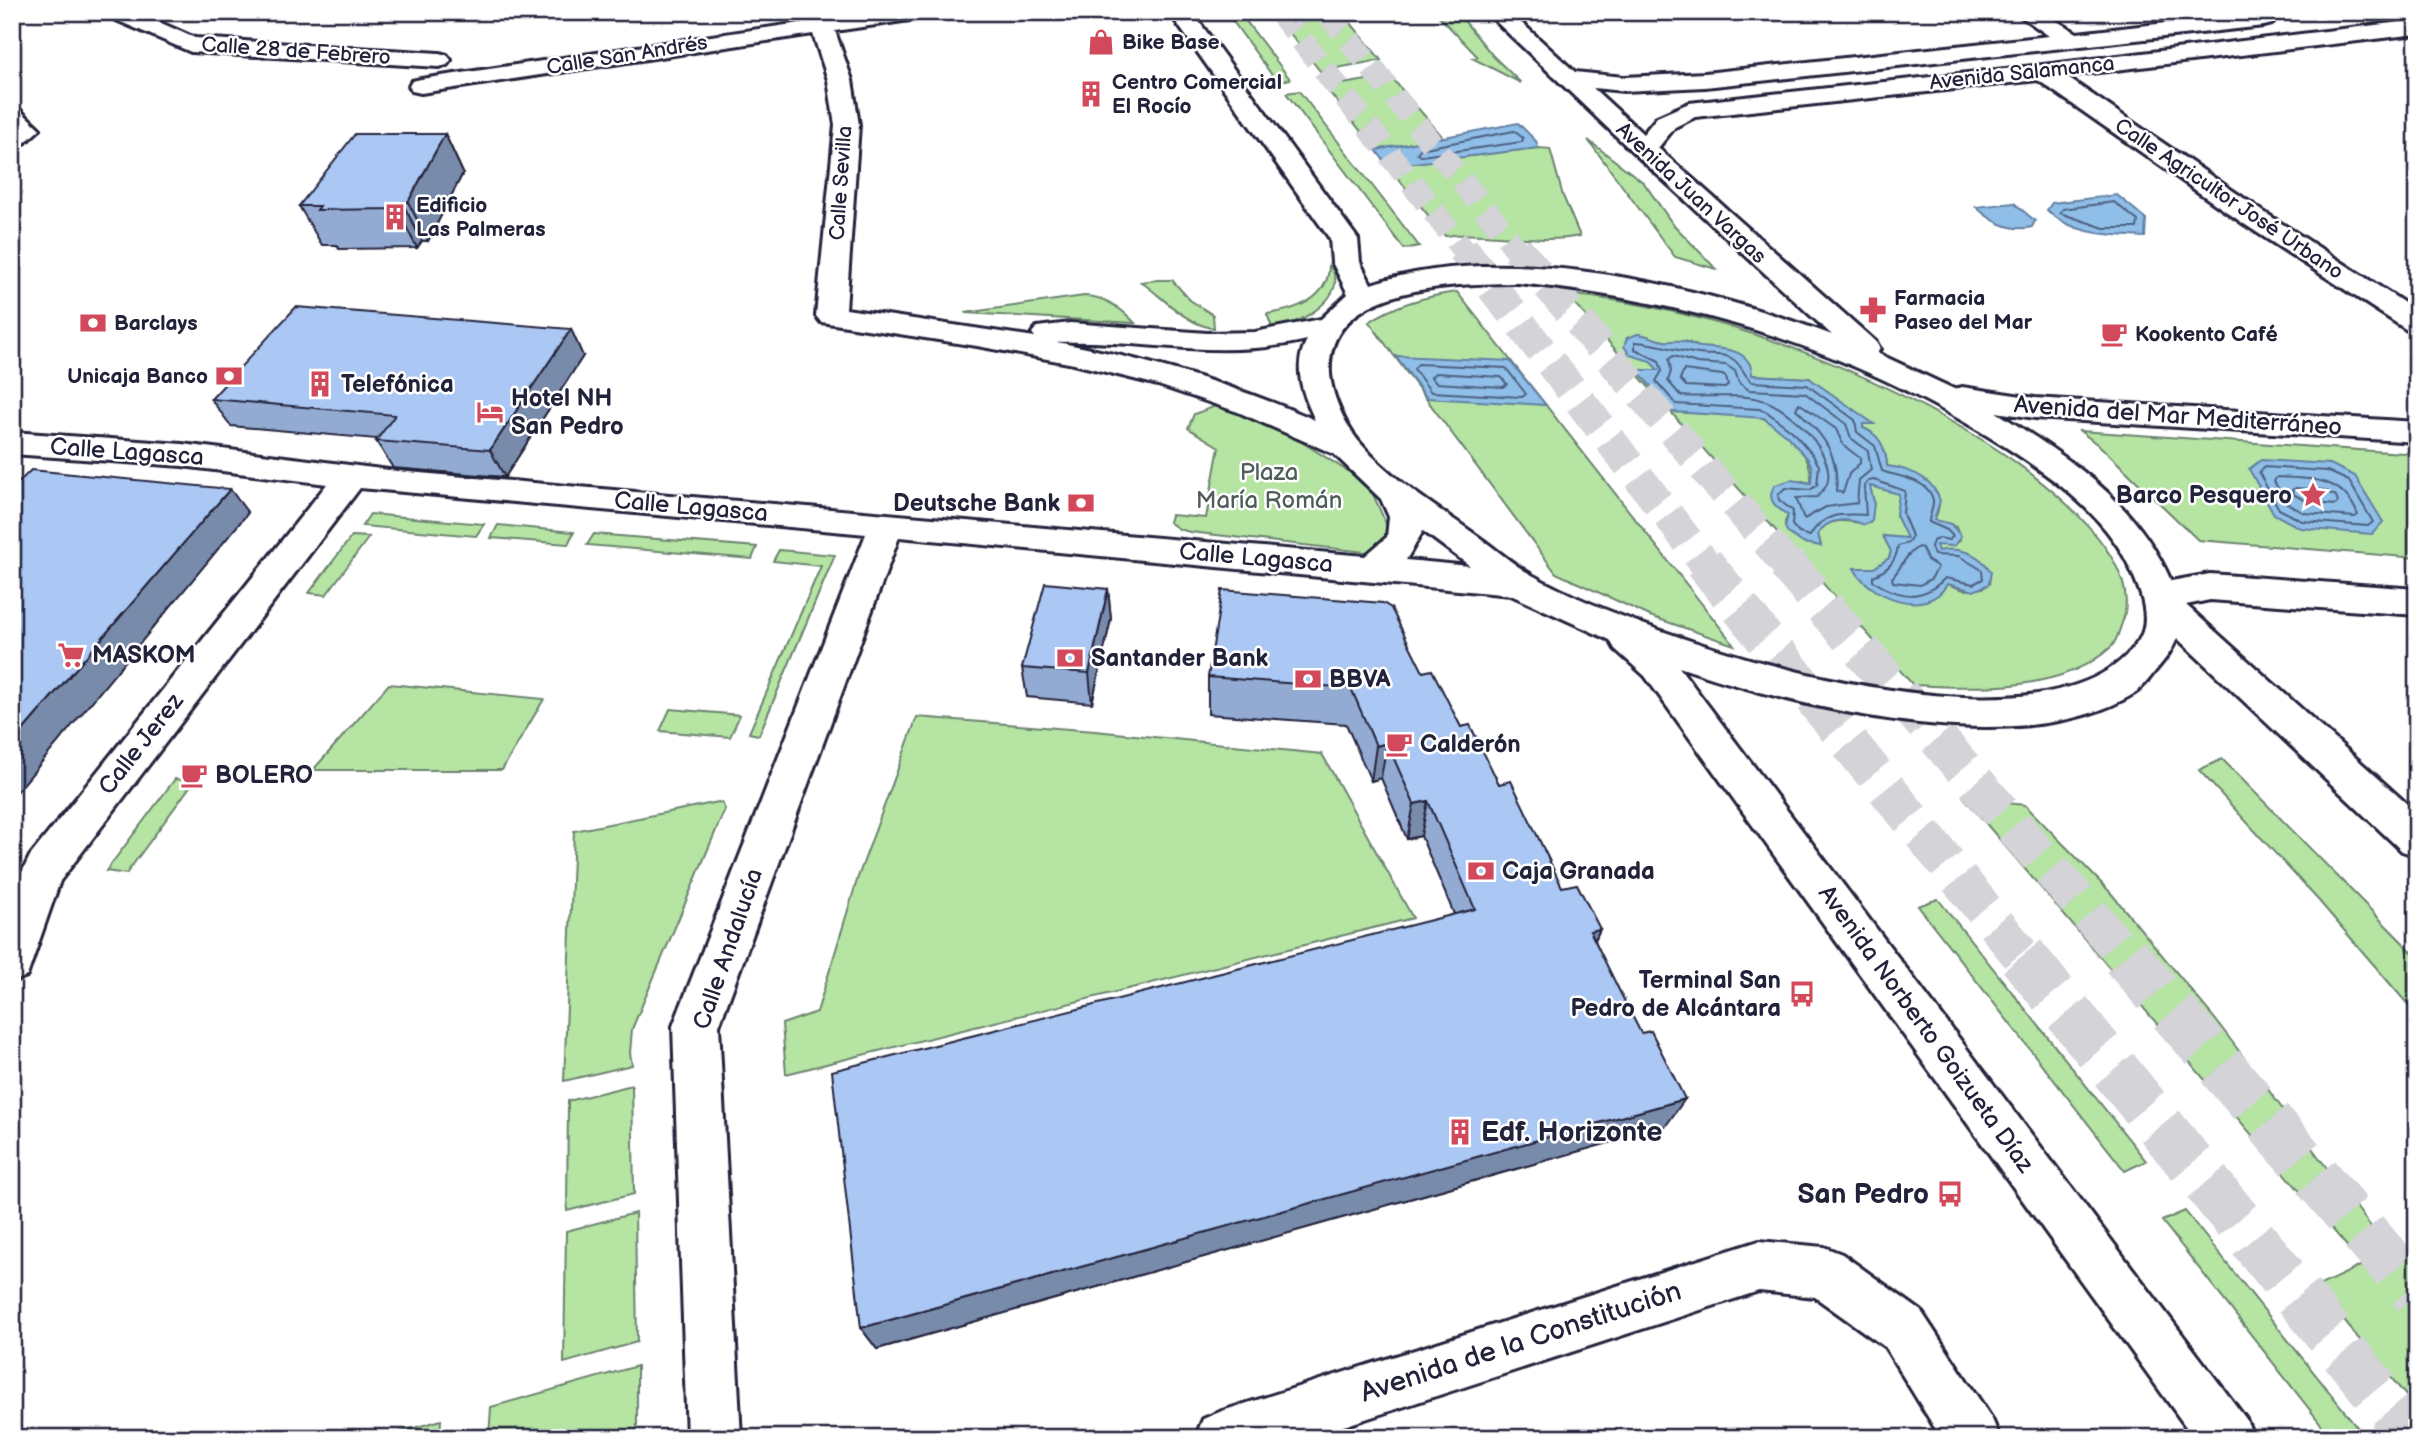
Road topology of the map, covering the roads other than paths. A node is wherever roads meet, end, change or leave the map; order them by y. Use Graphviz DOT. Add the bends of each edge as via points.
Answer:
graph roads {
  1 [pos="117,12"];
  2 [pos="917,12"];
  3 [pos="1180,12"];
  4 [pos="1497,12"];
  5 [pos="2026,12"];
  6 [pos="2285,16"];
  7 [pos="822,18"];
  8 [pos="2410,32"];
  9 [pos="2071,39"];
  10 [pos="439,60"];
  11 [pos="2043,72"];
  12 [pos="1567,78"];
  13 [pos="421,86"];
  14 [pos="12,116"];
  15 [pos="12,141"];
  16 [pos="1644,149"];
  17 [pos="1363,296"];
  18 [pos="2417,324"];
  19 [pos="1330,326"];
  20 [pos="987,336"];
  21 [pos="1888,369"];
  22 [pos="1940,393"];
  23 [pos="2417,432"];
  24 [pos="12,443"];
  25 [pos="1344,446"];
  26 [pos="352,476"];
  27 [pos="1394,493"];
  28 [pos="887,524"];
  29 [pos="1371,569"];
  30 [pos="1518,583"];
  31 [pos="2417,602"];
  32 [pos="2163,604"];
  33 [pos="1616,628"];
  34 [pos="2417,839"];
  35 [pos="12,962"];
  36 [pos="714,1438"];
  37 [pos="1222,1438"];
  38 [pos="1973,1438"];
  39 [pos="2227,1438"];
  1 -- 10 [label="street, Calle 28 de Febrero" via="191,45"];
  2 -- 7 [label="street, Calle San Andrés"];
  3 -- 17 [label="street" via="1344,239 1346,262"];
  4 -- 12 [label="street, Avenida Juan Vargas"];
  5 -- 9 [label="street"];
  6 -- 9 [label="street, Avenida Salamanca"];
  7 -- 13 [label="street, Calle San Andrés"];
  7 -- 20 [label="street, Calle Sevilla" via="847,125 831,316"];
  8 -- 11 [label="street, Avenida Salamanca"];
  9 -- 12 [label="street, Avenida Salamanca" via="1680,83"];
  11 -- 16 [label="street, Avenida Salamanca" via="1689,110 1666,121"];
  11 -- 18 [label="street, Calle Agricultor José Urbano"];
  12 -- 16 [label="street, Avenida Juan Vargas"];
  14 -- 15 [label="street" via="27,129"];
  16 -- 21 [label="street, Avenida Juan Vargas"];
  17 -- 19 [label="street"];
  17 -- 21 [label="street" via="1406,284 1489,275 1586,281 1786,328"];
  19 -- 20 [label="street" via="1270,340 1226,342 1080,331"];
  19 -- 25 [label="street" via="1313,359 1314,381"];
  20 -- 25 [label="street" via="1178,381 1249,404"];
  21 -- 22 [label="street"];
  22 -- 23 [label="street, Avenida del Mar Mediterráneo" via="2035,408"];
  22 -- 32 [label="street" via="2048,460 2098,501 2137,545"];
  24 -- 26 [label="street, Calle Lagasca" via="182,455"];
  25 -- 27 [label="street"];
  26 -- 28 [label="street, Calle Lagasca"];
  26 -- 35 [label="street, Calle Jerez" via="45,869"];
  27 -- 29 [label="street" via="1404,506 1405,539 1392,556"];
  27 -- 30 [label="street"];
  28 -- 29 [label="street, Calle Lagasca"];
  28 -- 36 [label="street, Calle Andalucía" via="696,1026"];
  29 -- 30 [label="street, Calle Lagasca"];
  30 -- 33 [label="street"];
  31 -- 32 [label="street" via="2210,587 2181,591"];
  32 -- 33 [label="street" via="2158,640 2141,669 2098,697 2043,711 1959,712 1820,692 1703,660"];
  32 -- 34 [label="street"];
  33 -- 39 [label="street, Avenida Norberto Goizueta Díaz" via="1658,666"];
  37 -- 38 [label="street, Avenida de la Constitución" via="1759,1266 1824,1272 1903,1329"];
}
